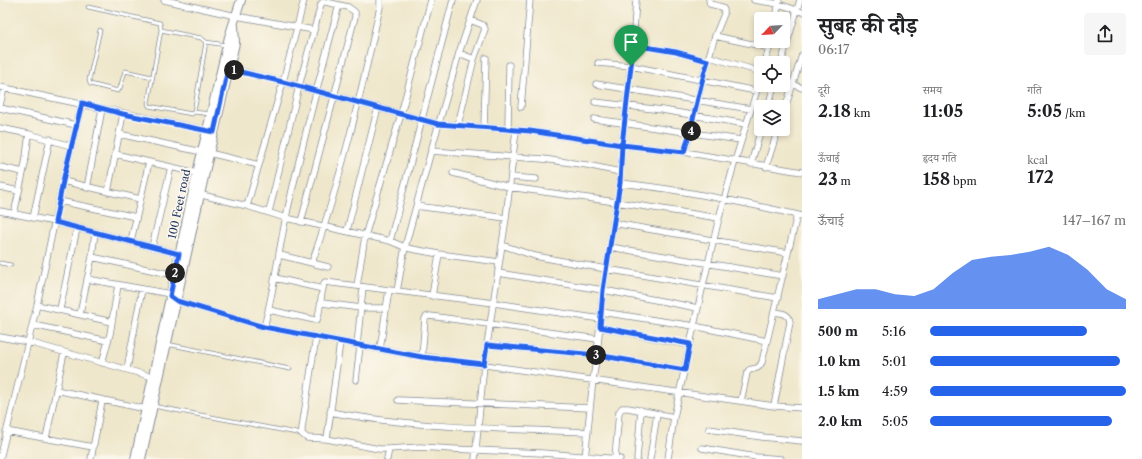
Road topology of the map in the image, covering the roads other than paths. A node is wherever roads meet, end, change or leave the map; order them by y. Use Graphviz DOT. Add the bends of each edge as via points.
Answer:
graph roads {
  1 [pos="164,0"];
  2 [pos="241,0"];
  3 [pos="304,0"];
  4 [pos="350,0"];
  5 [pos="380,0"];
  6 [pos="431,0"];
  7 [pos="453,0"];
  8 [pos="477,0"];
  9 [pos="530,0"];
  10 [pos="636,0"];
  11 [pos="709,0"];
  12 [pos="754,0"];
  13 [pos="800,0"];
  14 [pos="326,1"];
  15 [pos="779,2"];
  16 [pos="340,5"];
  17 [pos="88,7"];
  18 [pos="348,7"];
  19 [pos="799,11"];
  20 [pos="777,12"];
  21 [pos="236,16"];
  22 [pos="470,20"];
  23 [pos="234,26"];
  24 [pos="298,27"];
  25 [pos="100,30"];
  26 [pos="161,30"];
  27 [pos="314,30"];
  28 [pos="715,36"];
  29 [pos="206,42"];
  30 [pos="227,45"];
  31 [pos="633,45"];
  32 [pos="754,45"];
  33 [pos="770,48"];
  34 [pos="459,53"];
  35 [pos="802,55"];
  36 [pos="767,56"];
  37 [pos="783,56"];
  38 [pos="486,58"];
  39 [pos="474,59"];
  40 [pos="709,59"];
  41 [pos="598,63"];
  42 [pos="509,65"];
  43 [pos="631,66"];
  44 [pos="225,68"];
  45 [pos="754,70"];
  46 [pos="152,77"];
  47 [pos="702,80"];
  48 [pos="283,82"];
  49 [pos="790,83"];
  50 [pos="596,84"];
  51 [pos="793,84"];
  52 [pos="299,86"];
  53 [pos="2,87"];
  54 [pos="802,88"];
  55 [pos="628,89"];
  56 [pos="316,91"];
  57 [pos="754,91"];
  58 [pos="756,92"];
  59 [pos="333,96"];
  60 [pos="788,100"];
  61 [pos="698,101"];
  62 [pos="359,102"];
  63 [pos="595,102"];
  64 [pos="82,103"];
  65 [pos="0,105"];
  66 [pos="627,105"];
  67 [pos="521,107"];
  68 [pos="0,108"];
  69 [pos="378,108"];
  70 [pos="102,109"];
  71 [pos="751,109"];
  72 [pos="194,112"];
  73 [pos="123,114"];
  74 [pos="211,114"];
  75 [pos="401,114"];
  76 [pos="694,115"];
  77 [pos="421,119"];
  78 [pos="594,119"];
  79 [pos="625,122"];
  80 [pos="438,124"];
  81 [pos="746,124"];
  82 [pos="76,125"];
  83 [pos="458,125"];
  84 [pos="484,127"];
  85 [pos="0,128"];
  86 [pos="508,129"];
  87 [pos="516,130"];
  88 [pos="210,131"];
  89 [pos="691,132"];
  90 [pos="29,134"];
  91 [pos="119,134"];
  92 [pos="759,136"];
  93 [pos="776,136"];
  94 [pos="50,139"];
  95 [pos="741,140"];
  96 [pos="622,145"];
  97 [pos="71,146"];
  98 [pos="431,151"];
  99 [pos="205,152"];
  100 [pos="684,152"];
  101 [pos="115,154"];
  102 [pos="513,156"];
  103 [pos="735,161"];
  104 [pos="149,162"];
  105 [pos="751,164"];
  106 [pos="259,165"];
  107 [pos="0,167"];
  108 [pos="171,167"];
  109 [pos="766,167"];
  110 [pos="23,172"];
  111 [pos="620,172"];
  112 [pos="802,172"];
  113 [pos="197,173"];
  114 [pos="453,173"];
  115 [pos="510,176"];
  116 [pos="536,179"];
  117 [pos="63,181"];
  118 [pos="620,183"];
  119 [pos="0,187"];
  120 [pos="509,187"];
  121 [pos="87,188"];
  122 [pos="19,191"];
  123 [pos="108,192"];
  124 [pos="196,193"];
  125 [pos="724,198"];
  126 [pos="140,199"];
  127 [pos="59,201"];
  128 [pos="616,202"];
  129 [pos="247,206"];
  130 [pos="416,206"];
  131 [pos="0,211"];
  132 [pos="269,212"];
  133 [pos="14,214"];
  134 [pos="799,215"];
  135 [pos="136,217"];
  136 [pos="33,218"];
  137 [pos="286,218"];
  138 [pos="506,218"];
  139 [pos="719,218"];
  140 [pos="55,222"];
  141 [pos="301,222"];
  142 [pos="613,223"];
  143 [pos="324,226"];
  144 [pos="77,228"];
  145 [pos="347,231"];
  146 [pos="94,232"];
  147 [pos="365,236"];
  148 [pos="131,241"];
  149 [pos="390,241"];
  150 [pos="713,241"];
  151 [pos="502,245"];
  152 [pos="152,247"];
  153 [pos="405,247"];
  154 [pos="610,247"];
  155 [pos="788,253"];
  156 [pos="179,254"];
  157 [pos="280,254"];
  158 [pos="439,254"];
  159 [pos="92,258"];
  160 [pos="499,262"];
  161 [pos="0,263"];
  162 [pos="312,263"];
  163 [pos="708,263"];
  164 [pos="11,265"];
  165 [pos="328,267"];
  166 [pos="606,269"];
  167 [pos="498,273"];
  168 [pos="174,275"];
  169 [pos="783,276"];
  170 [pos="274,278"];
  171 [pos="87,279"];
  172 [pos="118,285"];
  173 [pos="703,285"];
  174 [pos="360,286"];
  175 [pos="142,289"];
  176 [pos="323,289"];
  177 [pos="389,290"];
  178 [pos="603,290"];
  179 [pos="397,291"];
  180 [pos="432,296"];
  181 [pos="174,298"];
  182 [pos="778,298"];
  183 [pos="322,303"];
  184 [pos="494,303"];
  185 [pos="38,305"];
  186 [pos="361,308"];
  187 [pos="386,308"];
  188 [pos="698,308"];
  189 [pos="60,310"];
  190 [pos="269,310"];
  191 [pos="601,312"];
  192 [pos="774,312"];
  193 [pos="80,314"];
  194 [pos="601,319"];
  195 [pos="112,322"];
  196 [pos="490,324"];
  197 [pos="33,325"];
  198 [pos="694,326"];
  199 [pos="264,327"];
  200 [pos="600,327"];
  201 [pos="0,337"];
  202 [pos="316,338"];
  203 [pos="598,339"];
  204 [pos="108,341"];
  205 [pos="767,341"];
  206 [pos="28,342"];
  207 [pos="340,342"];
  208 [pos="167,344"];
  209 [pos="690,344"];
  210 [pos="358,345"];
  211 [pos="487,345"];
  212 [pos="380,349"];
  213 [pos="64,353"];
  214 [pos="597,355"];
  215 [pos="422,357"];
  216 [pos="102,363"];
  217 [pos="484,364"];
  218 [pos="127,369"];
  219 [pos="290,369"];
  220 [pos="685,370"];
  221 [pos="153,377"];
  222 [pos="356,380"];
  223 [pos="592,380"];
  224 [pos="56,390"];
  225 [pos="680,393"];
  226 [pos="398,400"];
  227 [pos="102,401"];
  228 [pos="741,401"];
  229 [pos="480,403"];
  230 [pos="774,406"];
  231 [pos="148,407"];
  232 [pos="590,408"];
  233 [pos="802,408"];
  234 [pos="641,410"];
  235 [pos="330,412"];
  236 [pos="658,414"];
  237 [pos="674,417"];
  238 [pos="478,428"];
  239 [pos="709,429"];
  240 [pos="6,431"];
  241 [pos="588,432"];
  242 [pos="302,434"];
  243 [pos="46,438"];
  244 [pos="327,439"];
  245 [pos="802,441"];
  246 [pos="93,448"];
  247 [pos="702,448"];
  248 [pos="389,450"];
  249 [pos="475,450"];
  250 [pos="743,457"];
  251 [pos="585,458"];
  252 [pos="0,459"];
  253 [pos="91,459"];
  254 [pos="135,459"];
  255 [pos="141,459"];
  256 [pos="387,459"];
  257 [pos="474,459"];
  258 [pos="618,459"];
  259 [pos="636,459"];
  260 [pos="650,459"];
  261 [pos="668,459"];
  262 [pos="781,459"];
  1 -- 21 [label="street"];
  2 -- 21 [label="street, 100 Feet road"];
  3 -- 24 [label="street"];
  4 -- 18 [label="street"];
  5 -- 62 [label="street"];
  6 -- 75 [label="street"];
  7 -- 77 [label="street"];
  8 -- 22 [label="street"];
  9 -- 67 [label="street"];
  10 -- 31 [label="street"];
  11 -- 28 [label="street" via="710,4 724,10"];
  12 -- 15 [label="street"];
  13 -- 19 [label="street"];
  14 -- 16 [label="street"];
  14 -- 27 [label="street" via="321,4"];
  15 -- 19 [label="street"];
  15 -- 20 [label="street"];
  16 -- 18 [label="street"];
  16 -- 56 [label="street"];
  17 -- 26 [label="lane" via="158,22"];
  18 -- 59 [label="street" via="355,12 355,17"];
  19 -- 37 [label="street"];
  21 -- 23 [label="street, 100 Feet road"];
  21 -- 24 [label="street"];
  22 -- 34 [label="street"];
  22 -- 39 [label="street" via="484,25 485,29"];
  23 -- 30 [label="street, 100 Feet road"];
  23 -- 44 [label="street, 100 Feet road" via="235,43"];
  24 -- 27 [label="street"];
  24 -- 48 [label="street"];
  25 -- 46 [label="lane" via="90,84 118,91 125,71"];
  26 -- 29 [label="lane" via="201,38"];
  26 -- 46 [label="lane"];
  27 -- 52 [label="street"];
  28 -- 32 [label="street"];
  28 -- 40 [label="street"];
  29 -- 30 [label="lane"];
  29 -- 72 [label="lane"];
  30 -- 44 [label="street, 100 Feet road"];
  31 -- 40 [label="street"];
  31 -- 43 [label="street"];
  33 -- 36 [label="street"];
  34 -- 39 [label="street"];
  34 -- 80 [label="street"];
  35 -- 51 [label="street"];
  38 -- 84 [label="street"];
  39 -- 83 [label="street"];
  40 -- 45 [label="street"];
  40 -- 47 [label="street"];
  41 -- 43 [label="street"];
  42 -- 86 [label="street"];
  43 -- 47 [label="street"];
  43 -- 55 [label="street"];
  44 -- 48 [label="street"];
  44 -- 74 [label="street, 100 Feet road"];
  44 -- 88 [label="street, 100 Feet road"];
  46 -- 72 [label="lane" via="147,102 149,106 192,114"];
  47 -- 57 [label="street"];
  47 -- 61 [label="street"];
  48 -- 52 [label="street"];
  48 -- 106 [label="street"];
  49 -- 51 [label="street"];
  50 -- 55 [label="street"];
  51 -- 54 [label="street"];
  51 -- 60 [label="street"];
  52 -- 56 [label="street"];
  52 -- 132 [label="street"];
  53 -- 64 [label="street"];
  53 -- 65 [label="street"];
  55 -- 61 [label="street"];
  55 -- 66 [label="street"];
  56 -- 59 [label="street"];
  56 -- 137 [label="street"];
  58 -- 71 [label="street"];
  59 -- 62 [label="street"];
  59 -- 141 [label="street"];
  61 -- 71 [label="street"];
  61 -- 76 [label="street"];
  62 -- 69 [label="street"];
  62 -- 143 [label="street"];
  63 -- 66 [label="street"];
  64 -- 70 [label="street"];
  64 -- 82 [label="street"];
  66 -- 76 [label="street"];
  66 -- 79 [label="street"];
  68 -- 82 [label="street"];
  69 -- 75 [label="street"];
  69 -- 145 [label="street"];
  70 -- 73 [label="street"];
  70 -- 121 [label="street"];
  71 -- 81 [label="street"];
  72 -- 74 [label="lane"];
  73 -- 88 [label="street"];
  73 -- 91 [label="street"];
  74 -- 88 [label="street, 100 Feet road"];
  75 -- 77 [label="street"];
  75 -- 147 [label="street"];
  76 -- 81 [label="street"];
  76 -- 89 [label="street"];
  77 -- 80 [label="street"];
  77 -- 149 [label="street"];
  78 -- 79 [label="street"];
  79 -- 89 [label="street"];
  79 -- 96 [label="street"];
  80 -- 83 [label="street"];
  80 -- 98 [label="street"];
  81 -- 95 [label="street"];
  82 -- 97 [label="street"];
  83 -- 84 [label="street"];
  84 -- 86 [label="street"];
  85 -- 90 [label="street"];
  86 -- 87 [label="street"];
  87 -- 96 [label="street"];
  87 -- 102 [label="street"];
  88 -- 99 [label="street, 100 Feet road"];
  89 -- 95 [label="street"];
  89 -- 100 [label="street"];
  90 -- 94 [label="street"];
  90 -- 110 [label="street"];
  91 -- 99 [label="street"];
  91 -- 101 [label="street"];
  92 -- 105 [label="street"];
  93 -- 109 [label="street"];
  94 -- 97 [label="street"];
  94 -- 136 [label="street"];
  95 -- 103 [label="street"];
  96 -- 100 [label="street"];
  96 -- 111 [label="street"];
  97 -- 117 [label="street"];
  98 -- 102 [label="street"];
  98 -- 130 [label="street"];
  99 -- 106 [label="street"];
  99 -- 113 [label="street, 100 Feet road"];
  99 -- 124 [label="street, 100 Feet road"];
  100 -- 103 [label="street"];
  101 -- 104 [label="street"];
  101 -- 123 [label="street"];
  102 -- 111 [label="street" via="588,164"];
  102 -- 115 [label="street"];
  103 -- 105 [label="street"];
  103 -- 125 [label="street"];
  104 -- 108 [label="street"];
  104 -- 126 [label="street"];
  105 -- 109 [label="street"];
  106 -- 129 [label="street"];
  107 -- 110 [label="street"];
  108 -- 113 [label="street"];
  108 -- 152 [label="street"];
  109 -- 112 [label="street"];
  110 -- 122 [label="street"];
  111 -- 118 [label="street"];
  113 -- 124 [label="street, 100 Feet road"];
  114 -- 120 [label="street"];
  115 -- 116 [label="street"];
  115 -- 120 [label="street"];
  117 -- 121 [label="street"];
  117 -- 127 [label="street"];
  118 -- 125 [label="street"];
  118 -- 128 [label="street"];
  119 -- 122 [label="street"];
  120 -- 128 [label="street"];
  120 -- 138 [label="street"];
  121 -- 123 [label="street"];
  122 -- 133 [label="street"];
  123 -- 126 [label="street"];
  124 -- 129 [label="street"];
  124 -- 156 [label="street, 100 Feet road"];
  124 -- 181 [label="street, 100 Feet road"];
  125 -- 134 [label="street"];
  125 -- 139 [label="street"];
  126 -- 135 [label="street"];
  127 -- 135 [label="street"];
  127 -- 140 [label="street"];
  128 -- 139 [label="street"];
  128 -- 142 [label="street"];
  129 -- 132 [label="street"];
  130 -- 138 [label="street"];
  130 -- 153 [label="street"];
  131 -- 133 [label="street"];
  132 -- 137 [label="street"];
  133 -- 136 [label="street"];
  134 -- 155 [label="street"];
  135 -- 148 [label="street"];
  136 -- 140 [label="street"];
  137 -- 141 [label="street"];
  137 -- 157 [label="street"];
  138 -- 151 [label="street"];
  139 -- 150 [label="street"];
  140 -- 144 [label="street"];
  140 -- 185 [label="street"];
  141 -- 143 [label="street"];
  142 -- 150 [label="street"];
  142 -- 154 [label="street"];
  143 -- 145 [label="street"];
  143 -- 162 [label="street"];
  144 -- 146 [label="street"];
  144 -- 189 [label="street"];
  145 -- 147 [label="street"];
  146 -- 148 [label="street"];
  146 -- 159 [label="street"];
  147 -- 149 [label="street"];
  147 -- 174 [label="street"];
  148 -- 152 [label="street"];
  149 -- 153 [label="street"];
  150 -- 155 [label="street"];
  150 -- 163 [label="street"];
  151 -- 160 [label="street"];
  151 -- 166 [label="street" via="535,256"];
  152 -- 156 [label="street"];
  153 -- 158 [label="street"];
  153 -- 179 [label="street"];
  154 -- 163 [label="street"];
  154 -- 166 [label="street"];
  155 -- 169 [label="street"];
  156 -- 168 [label="street, 100 Feet road"];
  157 -- 162 [label="street"];
  157 -- 170 [label="street"];
  158 -- 160 [label="street"];
  158 -- 180 [label="street"];
  159 -- 168 [label="street"];
  159 -- 171 [label="street"];
  160 -- 167 [label="street"];
  161 -- 164 [label="lane"];
  162 -- 165 [label="street"];
  163 -- 169 [label="street"];
  163 -- 173 [label="street"];
  166 -- 173 [label="street"];
  166 -- 178 [label="street"];
  167 -- 178 [label="street"];
  167 -- 184 [label="street"];
  168 -- 181 [label="street, 100 Feet road"];
  169 -- 182 [label="street"];
  170 -- 176 [label="street"];
  170 -- 190 [label="street"];
  171 -- 172 [label="street"];
  171 -- 193 [label="street"];
  172 -- 175 [label="street"];
  172 -- 195 [label="street"];
  173 -- 182 [label="street"];
  173 -- 188 [label="street"];
  174 -- 176 [label="street" via="329,281 325,282"];
  174 -- 177 [label="street"];
  174 -- 186 [label="street"];
  175 -- 181 [label="street"];
  175 -- 218 [label="street"];
  176 -- 183 [label="street"];
  177 -- 179 [label="street"];
  177 -- 187 [label="street"];
  178 -- 188 [label="street"];
  178 -- 191 [label="street"];
  179 -- 180 [label="street"];
  180 -- 184 [label="street"];
  181 -- 199 [label="street"];
  181 -- 208 [label="street, 100 Feet road"];
  181 -- 221 [label="street, 100 Feet road"];
  182 -- 192 [label="street"];
  183 -- 186 [label="street"];
  183 -- 190 [label="street" via="318,320"];
  184 -- 194 [label="street"];
  184 -- 196 [label="street"];
  185 -- 189 [label="street"];
  185 -- 197 [label="street"];
  186 -- 187 [label="street"];
  186 -- 210 [label="street"];
  187 -- 212 [label="street"];
  188 -- 198 [label="street"];
  189 -- 193 [label="street"];
  190 -- 199 [label="street"];
  191 -- 194 [label="street"];
  191 -- 198 [label="street"];
  192 -- 205 [label="street"];
  192 -- 230 [label="street" via="786,314 790,322"];
  193 -- 195 [label="street"];
  194 -- 200 [label="street"];
  195 -- 204 [label="street"];
  196 -- 203 [label="street"];
  196 -- 211 [label="street"];
  196 -- 215 [label="street" via="426,317"];
  197 -- 204 [label="street"];
  197 -- 206 [label="street"];
  198 -- 205 [label="street"];
  198 -- 209 [label="street"];
  199 -- 202 [label="street"];
  200 -- 203 [label="street"];
  200 -- 209 [label="street"];
  201 -- 206 [label="street"];
  202 -- 207 [label="street"];
  202 -- 242 [label="street"];
  203 -- 214 [label="street"];
  204 -- 216 [label="street"];
  205 -- 228 [label="street" via="760,367 747,373"];
  206 -- 213 [label="street"];
  206 -- 240 [label="street"];
  207 -- 210 [label="street"];
  207 -- 235 [label="street"];
  208 -- 219 [label="lane"];
  208 -- 231 [label="street, 100 Feet road"];
  209 -- 220 [label="street"];
  210 -- 212 [label="street"];
  210 -- 222 [label="street"];
  211 -- 214 [label="street"];
  211 -- 217 [label="street"];
  212 -- 215 [label="street"];
  213 -- 216 [label="street"];
  213 -- 224 [label="street"];
  214 -- 220 [label="street"];
  214 -- 223 [label="street"];
  215 -- 217 [label="street"];
  216 -- 218 [label="street"];
  217 -- 223 [label="street"];
  217 -- 229 [label="street"];
  218 -- 221 [label="street"];
  220 -- 225 [label="street"];
  221 -- 231 [label="street, 100 Feet road"];
  223 -- 225 [label="street"];
  223 -- 232 [label="street"];
  224 -- 227 [label="street"];
  224 -- 243 [label="street"];
  225 -- 228 [label="street"];
  225 -- 237 [label="street"];
  226 -- 229 [label="street"];
  227 -- 231 [label="street"];
  227 -- 246 [label="street"];
  228 -- 230 [label="street"];
  229 -- 232 [label="street"];
  229 -- 238 [label="street"];
  230 -- 233 [label="street"];
  231 -- 242 [label="lane"];
  231 -- 254 [label="street, 100 Feet road"];
  231 -- 255 [label="street, 100 Feet road"];
  232 -- 241 [label="street"];
  234 -- 236 [label="street"];
  234 -- 258 [label="street" via="622,408 619,412"];
  234 -- 259 [label="street"];
  235 -- 238 [label="street" via="368,419"];
  235 -- 244 [label="street"];
  236 -- 237 [label="street"];
  236 -- 260 [label="street"];
  237 -- 261 [label="street"];
  238 -- 241 [label="street"];
  238 -- 249 [label="street"];
  239 -- 245 [label="street"];
  240 -- 243 [label="street"];
  240 -- 252 [label="street"];
  241 -- 251 [label="street"];
  242 -- 244 [label="street" via="308,438"];
  243 -- 246 [label="street"];
  244 -- 248 [label="street"];
  246 -- 253 [label="street"];
  247 -- 250 [label="street"];
  248 -- 249 [label="street" via="420,447"];
  248 -- 256 [label="street"];
  249 -- 251 [label="street"];
  249 -- 257 [label="street"];
  250 -- 262 [label="street"];
  251 -- 258 [label="street"];
}
